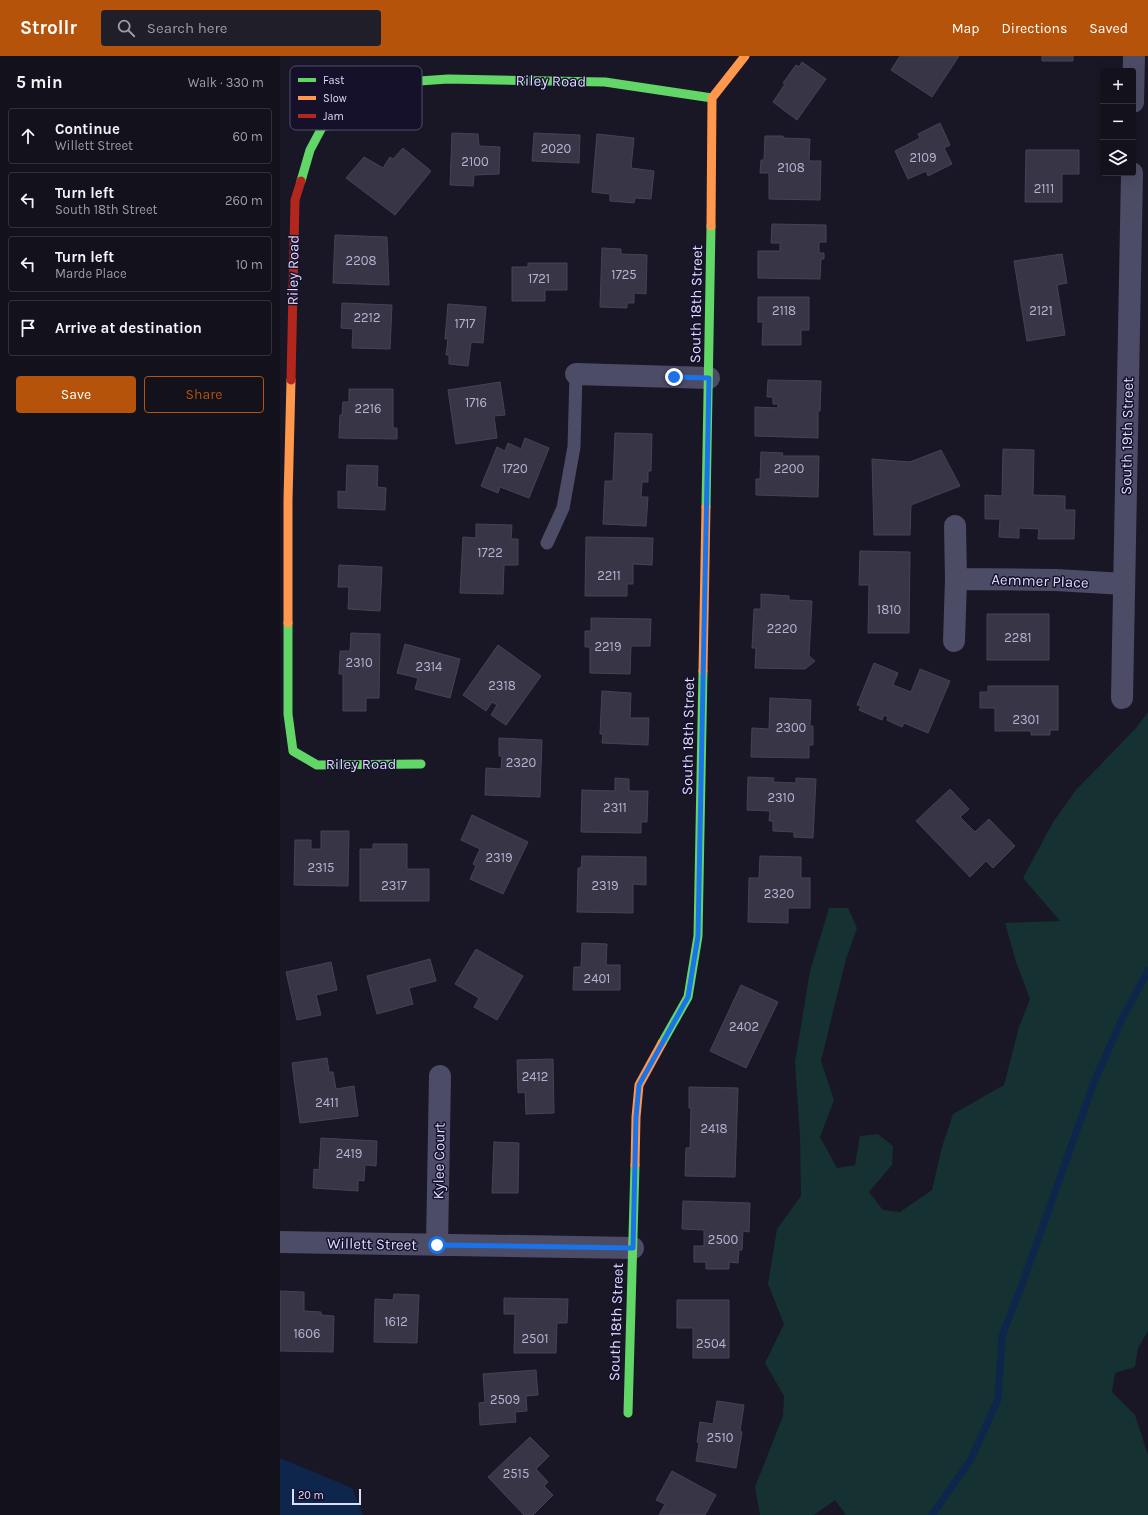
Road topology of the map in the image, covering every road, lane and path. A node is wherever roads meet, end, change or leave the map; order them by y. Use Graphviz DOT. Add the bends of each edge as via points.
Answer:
graph roads {
  1 [pos="745,56"];
  2 [pos="1134,56"];
  3 [pos="1134,68"];
  4 [pos="422,81"];
  5 [pos="712,98"];
  6 [pos="321,130"];
  7 [pos="1132,176"];
  8 [pos="576,374"];
  9 [pos="709,378"];
  10 [pos="284,500"];
  11 [pos="955,526"];
  12 [pos="547,543"];
  13 [pos="956,579"];
  14 [pos="1124,584"];
  15 [pos="954,641"];
  16 [pos="1122,698"];
  17 [pos="421,764"];
  18 [pos="440,1076"];
  19 [pos="280,1242"];
  20 [pos="437,1245"];
  21 [pos="633,1248"];
  22 [pos="628,1413"];
  1 -- 5 [label="street"];
  2 -- 3 [label="street"];
  4 -- 5 [label="street, Riley Road" via="605,82"];
  5 -- 9 [label="street, South 18th Street"];
  6 -- 10 [label="street, Riley Road" via="310,150 295,200"];
  7 -- 14 [label="street, South 19th Street"];
  8 -- 9 [label="street"];
  8 -- 12 [label="lane" via="573,455 564,508"];
  9 -- 21 [label="street, South 18th Street" via="698,936 688,997 639,1085"];
  10 -- 17 [label="street, Riley Road" via="288,714 293,751 317,765"];
  11 -- 13 [label="street"];
  13 -- 14 [label="street, Aemmer Place"];
  13 -- 15 [label="street"];
  14 -- 16 [label="street, South 19th Street"];
  18 -- 20 [label="street, Kylee Court"];
  19 -- 20 [label="street, Willett Street"];
  20 -- 21 [label="street, Willett Street"];
  21 -- 22 [label="street, South 18th Street"];
}
